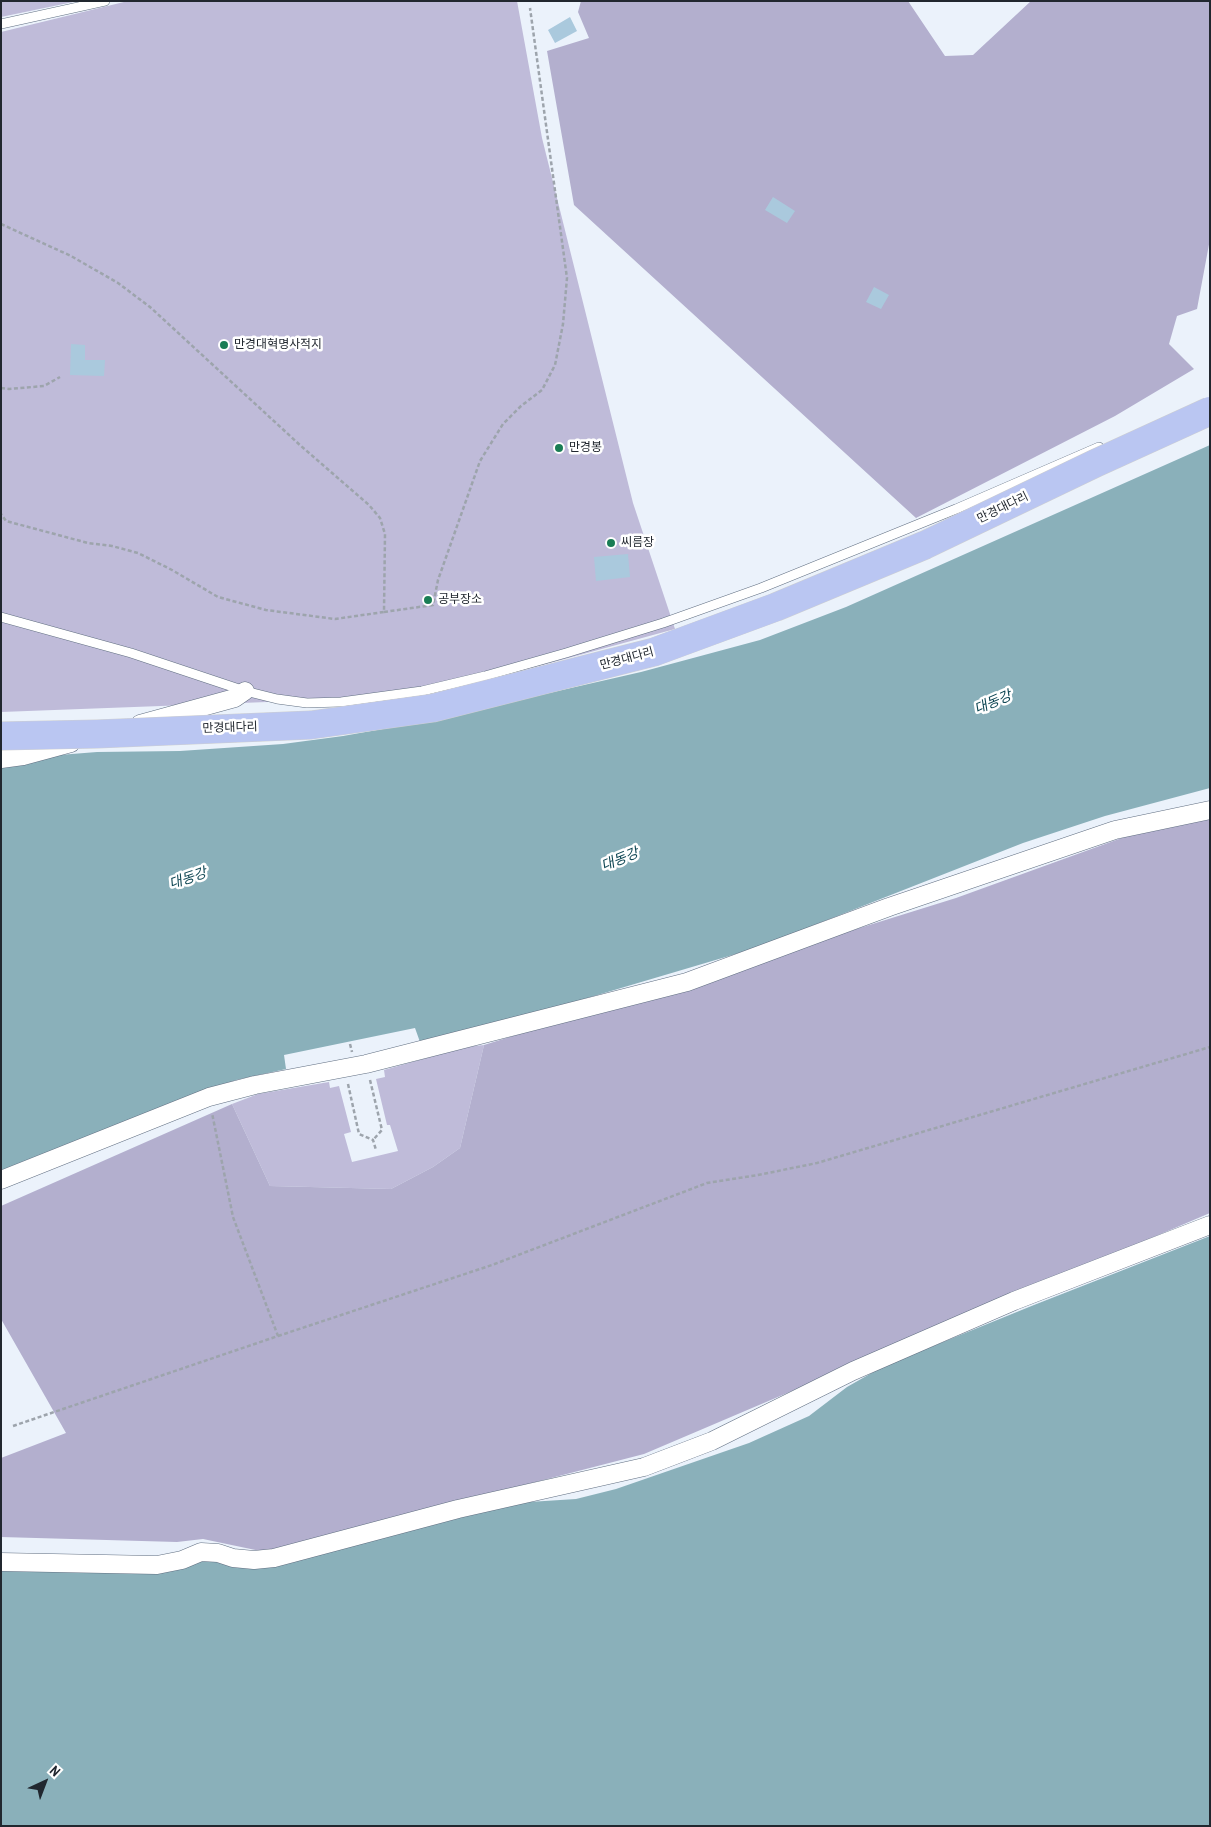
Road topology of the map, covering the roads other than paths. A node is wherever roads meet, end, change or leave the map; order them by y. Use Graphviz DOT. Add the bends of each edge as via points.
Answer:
graph roads {
  1 [pos="105,1"];
  2 [pos="1,24"];
  3 [pos="1210,403"];
  4 [pos="1210,411"];
  5 [pos="1174,417"];
  6 [pos="1111,442"];
  7 [pos="1,617"];
  8 [pos="245,691"];
  9 [pos="1,736"];
  10 [pos="1,759"];
  11 [pos="1210,810"];
  12 [pos="1,1180"];
  13 [pos="1210,1225"];
  14 [pos="1,1562"];
  1 -- 2 [label="lane"];
  3 -- 5 [label="lane"];
  4 -- 9 [label="highway, 만경대다리, bridge" via="925,545 776,607 654,652 433,708 311,725"];
  6 -- 8 [label="lane" via="761,588 663,623 485,676 422,691 341,702 307,703"];
  7 -- 8 [label="lane" via="130,653"];
  8 -- 10 [label="street" via="235,698 23,756"];
  11 -- 12 [label="street" via="1115,830 890,907 687,982 366,1064 255,1084 209,1097"];
  13 -- 14 [label="street" via="1014,1301 853,1371 712,1441 644,1467 458,1509 274,1558 254,1560 202,1552 157,1565"];
}
